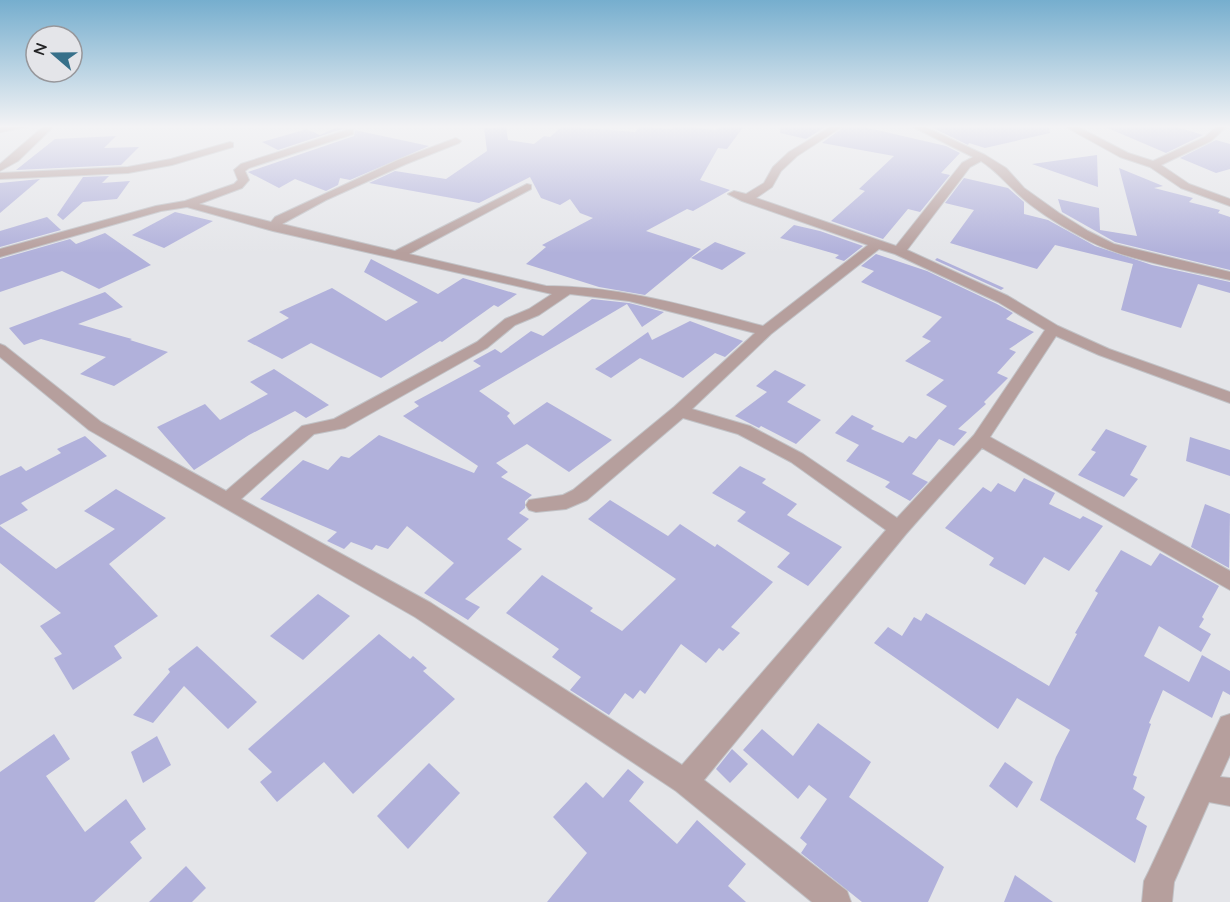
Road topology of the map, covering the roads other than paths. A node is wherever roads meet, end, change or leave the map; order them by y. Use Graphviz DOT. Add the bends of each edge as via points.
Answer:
graph roads {
  1 [pos="138,168"];
  2 [pos="242,168"];
  3 [pos="390,168"];
  4 [pos="778,168"];
  5 [pos="964,168"];
  6 [pos="999,168"];
  7 [pos="1159,168"];
  8 [pos="0,176"];
  9 [pos="527,187"];
  10 [pos="1230,203"];
  11 [pos="187,204"];
  12 [pos="273,227"];
  13 [pos="877,244"];
  14 [pos="899,251"];
  15 [pos="0,252"];
  16 [pos="399,254"];
  17 [pos="1230,276"];
  18 [pos="569,289"];
  19 [pos="1053,328"];
  20 [pos="766,331"];
  21 [pos="0,349"];
  22 [pos="1230,398"];
  23 [pos="680,411"];
  24 [pos="980,439"];
  25 [pos="228,500"];
  26 [pos="536,504"];
  27 [pos="898,529"];
  28 [pos="1230,580"];
  29 [pos="1230,726"];
  30 [pos="685,782"];
  31 [pos="1202,788"];
  32 [pos="1230,792"];
  33 [pos="836,902"];
  34 [pos="1157,902"];
  1 -- 8 [label="street"];
  2 -- 11 [label="street" via="239,170 244,180 238,186"];
  3 -- 12 [label="street" via="322,198"];
  4 -- 13 [label="street" via="768,185 740,197"];
  5 -- 14 [label="street"];
  6 -- 17 [label="street" via="1028,197 1101,242"];
  7 -- 10 [label="street" via="1185,186"];
  9 -- 16 [label="street"];
  11 -- 12 [label="street"];
  11 -- 15 [label="street"];
  12 -- 16 [label="street"];
  13 -- 14 [label="street"];
  13 -- 20 [label="street"];
  14 -- 19 [label="street" via="1003,299"];
  16 -- 18 [label="street" via="546,290"];
  18 -- 20 [label="street" via="635,298"];
  18 -- 25 [label="street" via="510,322 482,345 339,424 308,430"];
  19 -- 22 [label="street" via="1104,352"];
  19 -- 24 [label="street"];
  20 -- 23 [label="street"];
  21 -- 25 [label="street" via="95,426"];
  23 -- 26 [label="street" via="580,495 567,502"];
  23 -- 27 [label="street" via="744,430 797,458"];
  24 -- 27 [label="street"];
  24 -- 28 [label="street"];
  25 -- 30 [label="street" via="423,609"];
  27 -- 30 [label="street"];
  29 -- 31 [label="street"];
  30 -- 33 [label="street"];
  31 -- 32 [label="street"];
  31 -- 34 [label="street" via="1159,881"];
}
